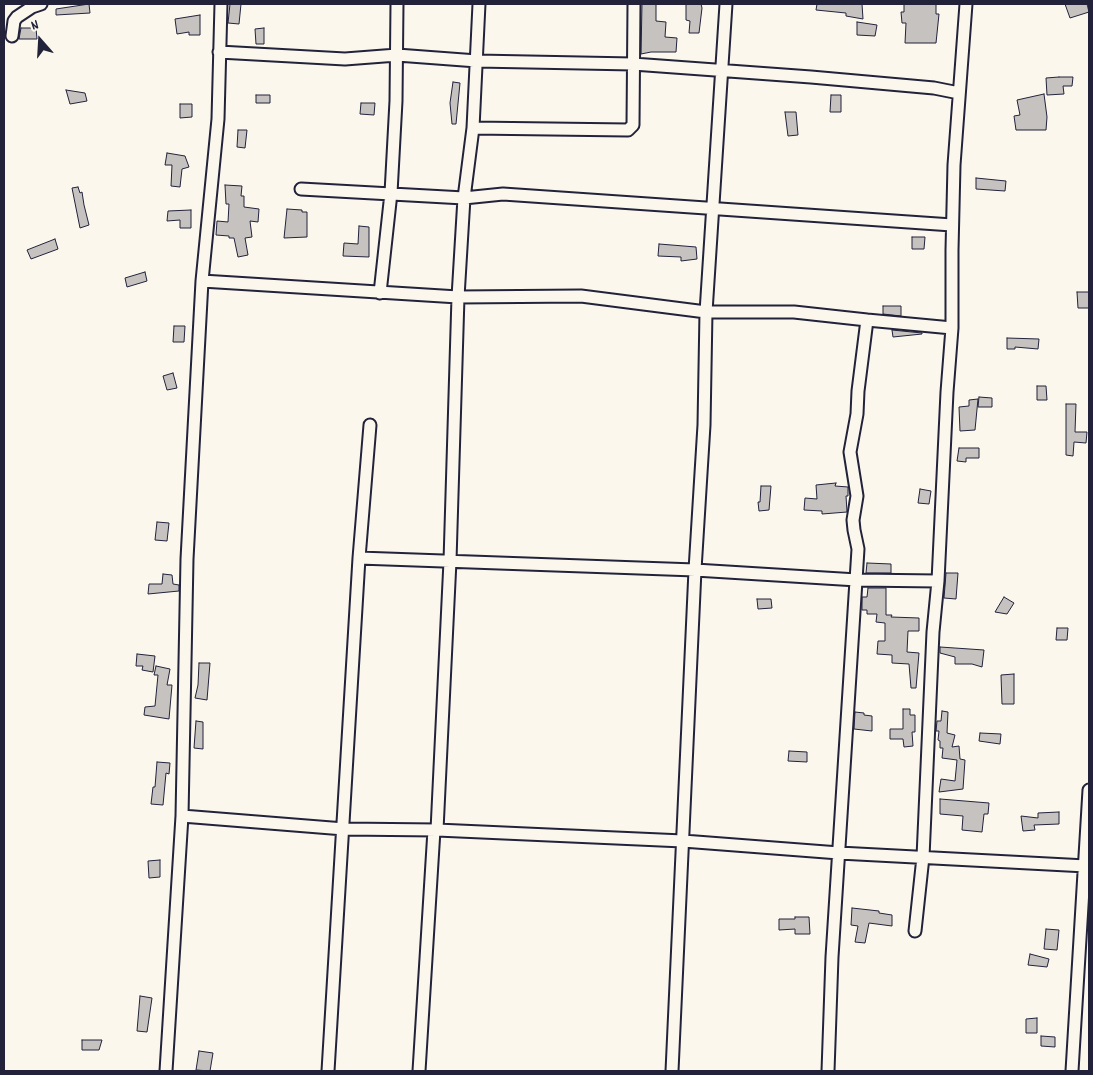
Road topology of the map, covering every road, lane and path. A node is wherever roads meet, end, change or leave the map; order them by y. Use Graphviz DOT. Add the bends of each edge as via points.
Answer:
graph roads {
  1 [pos="41,4"];
  2 [pos="220,4"];
  3 [pos="397,4"];
  4 [pos="479,4"];
  5 [pos="634,4"];
  6 [pos="726,4"];
  7 [pos="966,4"];
  8 [pos="12,36"];
  9 [pos="219,52"];
  10 [pos="397,56"];
  11 [pos="477,60"];
  12 [pos="633,64"];
  13 [pos="721,71"];
  14 [pos="959,93"];
  15 [pos="473,128"];
  16 [pos="301,189"];
  17 [pos="391,193"];
  18 [pos="464,198"];
  19 [pos="713,209"];
  20 [pos="952,225"];
  21 [pos="202,281"];
  22 [pos="380,293"];
  23 [pos="458,297"];
  24 [pos="706,312"];
  25 [pos="867,320"];
  26 [pos="952,328"];
  27 [pos="370,425"];
  28 [pos="360,558"];
  29 [pos="450,561"];
  30 [pos="695,570"];
  31 [pos="857,580"];
  32 [pos="938,581"];
  33 [pos="1089,790"];
  34 [pos="182,816"];
  35 [pos="344,829"];
  36 [pos="435,830"];
  37 [pos="683,841"];
  38 [pos="839,853"];
  39 [pos="923,857"];
  40 [pos="1086,866"];
  41 [pos="915,931"];
  42 [pos="166,1071"];
  43 [pos="328,1071"];
  44 [pos="419,1071"];
  45 [pos="672,1071"];
  46 [pos="828,1071"];
  47 [pos="1072,1071"];
  1 -- 8 [label="street" via="14,21"];
  2 -- 9 [label="street"];
  3 -- 10 [label="street"];
  4 -- 11 [label="street"];
  5 -- 12 [label="street"];
  6 -- 13 [label="street"];
  7 -- 14 [label="street"];
  9 -- 10 [label="street" via="345,59"];
  9 -- 21 [label="street" via="218,119"];
  10 -- 11 [label="street"];
  10 -- 17 [label="street"];
  11 -- 12 [label="street"];
  11 -- 15 [label="street"];
  12 -- 13 [label="street"];
  12 -- 15 [label="street" via="633,125 628,130"];
  13 -- 14 [label="street"];
  13 -- 19 [label="street"];
  14 -- 20 [label="street"];
  15 -- 18 [label="street"];
  16 -- 17 [label="street"];
  17 -- 18 [label="street"];
  17 -- 22 [label="street"];
  18 -- 19 [label="street" via="503,194"];
  18 -- 23 [label="street"];
  19 -- 20 [label="street"];
  19 -- 24 [label="street"];
  20 -- 26 [label="street"];
  21 -- 22 [label="street"];
  21 -- 34 [label="street" via="187,559"];
  22 -- 23 [label="street"];
  23 -- 24 [label="street" via="581,296"];
  23 -- 29 [label="street"];
  24 -- 25 [label="street" via="794,312"];
  24 -- 30 [label="street" via="704,425"];
  25 -- 26 [label="street"];
  25 -- 31 [label="street" via="850,452 857,496 854,520 858,549"];
  26 -- 32 [label="street"];
  27 -- 28 [label="street"];
  28 -- 29 [label="street"];
  28 -- 35 [label="street"];
  29 -- 30 [label="street"];
  29 -- 36 [label="street"];
  30 -- 31 [label="street"];
  30 -- 37 [label="street"];
  31 -- 32 [label="street"];
  31 -- 38 [label="street"];
  32 -- 39 [label="street"];
  33 -- 40 [label="street"];
  34 -- 35 [label="street"];
  34 -- 42 [label="street"];
  35 -- 36 [label="street"];
  35 -- 43 [label="street"];
  36 -- 37 [label="street"];
  36 -- 44 [label="street"];
  37 -- 38 [label="street"];
  37 -- 45 [label="street"];
  38 -- 39 [label="street"];
  38 -- 46 [label="street"];
  39 -- 40 [label="street"];
  39 -- 41 [label="street"];
  40 -- 47 [label="street"];
}
